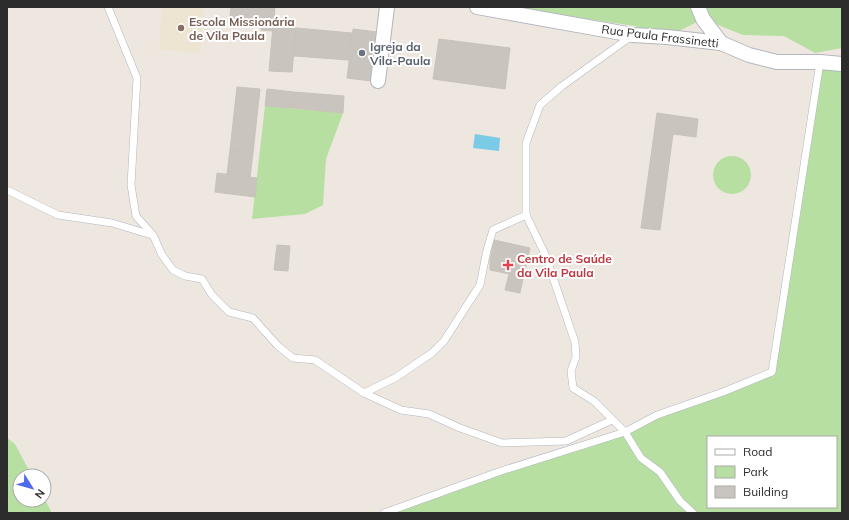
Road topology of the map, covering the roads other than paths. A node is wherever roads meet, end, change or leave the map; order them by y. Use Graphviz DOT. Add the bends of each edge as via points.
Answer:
graph roads {
  1 [pos="108,7"];
  2 [pos="387,7"];
  3 [pos="477,7"];
  4 [pos="698,7"];
  5 [pos="633,35"];
  6 [pos="721,43"];
  7 [pos="820,62"];
  8 [pos="842,64"];
  9 [pos="378,80"];
  10 [pos="8,192"];
  11 [pos="526,215"];
  12 [pos="153,236"];
  13 [pos="364,393"];
  14 [pos="612,420"];
  15 [pos="625,432"];
  16 [pos="384,513"];
  17 [pos="693,513"];
  1 -- 12 [label="lane" via="137,78 131,185 136,216"];
  2 -- 9 [label="street"];
  3 -- 5 [label="street, Rua Paula Frassinetti"];
  4 -- 6 [label="street" via="702,19"];
  5 -- 6 [label="street, Rua Paula Frassinetti"];
  5 -- 11 [label="lane" via="562,86 540,106 526,143"];
  6 -- 7 [label="street, Rua Paula Frassinetti" via="749,55 777,62"];
  7 -- 8 [label="street, Rua Paula Frassinetti"];
  7 -- 15 [label="lane" via="772,372 657,414"];
  10 -- 12 [label="lane" via="58,215 112,223"];
  11 -- 13 [label="lane" via="493,230 486,250 480,285 444,341 432,353 395,378"];
  11 -- 14 [label="lane" via="545,254 575,342 576,357 571,371 573,388 594,401"];
  12 -- 13 [label="lane" via="174,270 185,276 202,279 212,295 229,312 253,318 278,346 293,358 315,360"];
  13 -- 14 [label="lane" via="401,410 429,414 502,443 566,441"];
  14 -- 15 [label="lane"];
  15 -- 16 [label="lane" via="501,471"];
  15 -- 17 [label="lane" via="641,458 660,472 680,501"];
}
